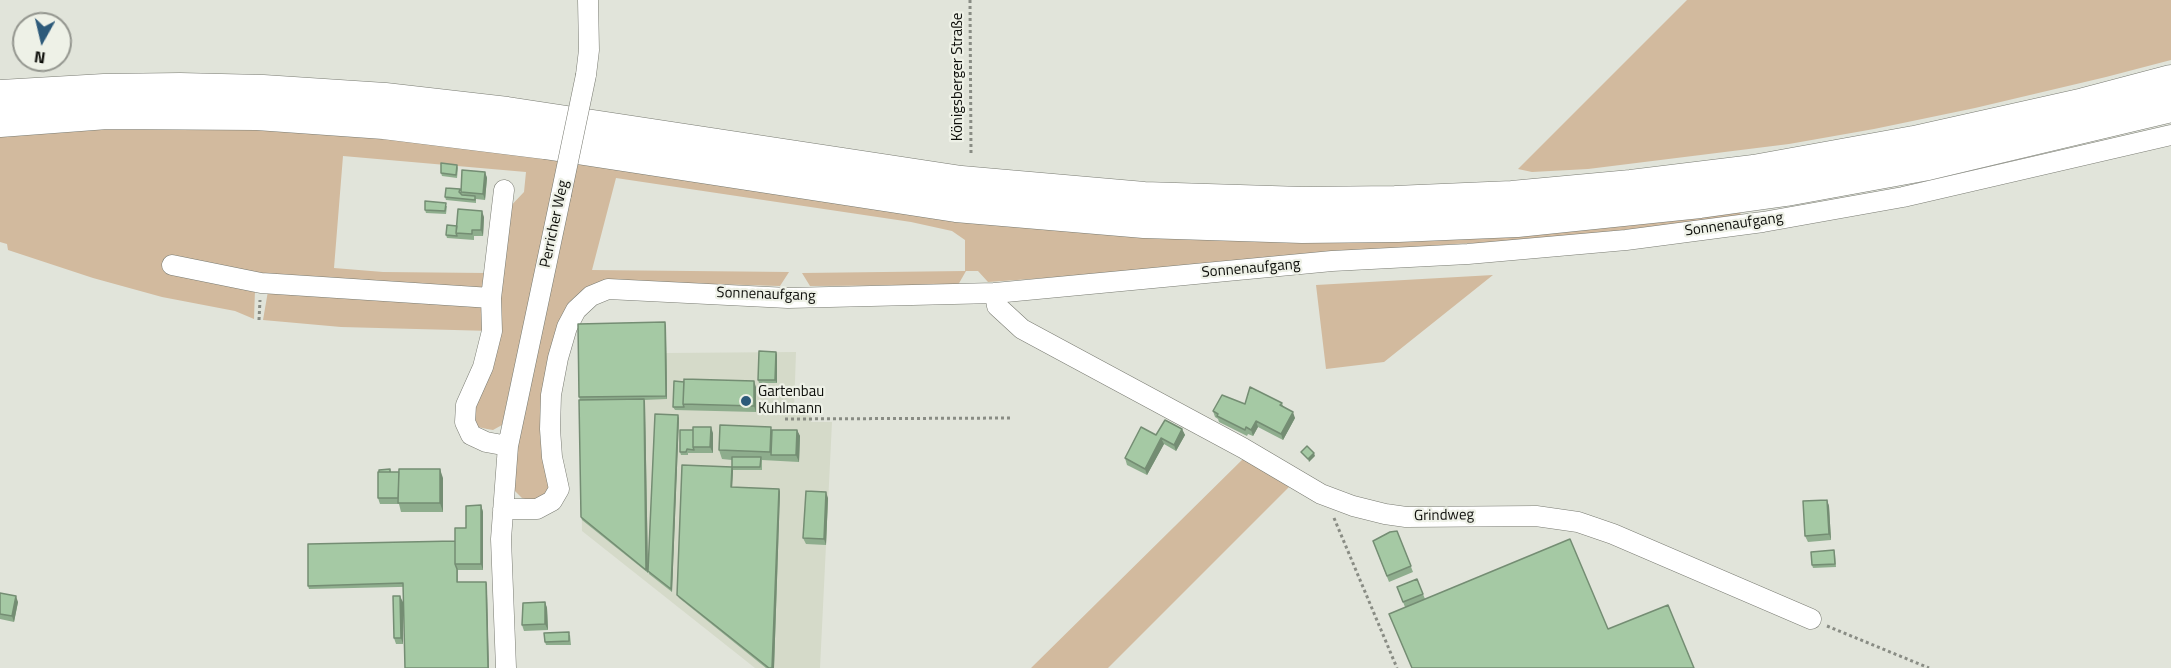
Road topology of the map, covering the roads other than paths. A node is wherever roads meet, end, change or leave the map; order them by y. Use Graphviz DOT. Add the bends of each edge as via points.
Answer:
graph roads {
  1 [pos="588,0"];
  2 [pos="2171,81"];
  3 [pos="0,96"];
  4 [pos="2171,106"];
  5 [pos="0,121"];
  6 [pos="2171,135"];
  7 [pos="504,190"];
  8 [pos="172,265"];
  9 [pos="995,293"];
  10 [pos="491,298"];
  11 [pos="508,446"];
  12 [pos="503,509"];
  13 [pos="1811,619"];
  14 [pos="506,668"];
  1 -- 11 [label="street, Perricher Weg, bridge" via="586,75"];
  2 -- 3 [label="main road" via="1914,142 1704,178 1512,197 1303,203 1144,198 961,182 507,113 385,99 180,89"];
  4 -- 5 [label="main road" via="1928,164 1721,199 1517,221 1302,227 1144,222 966,207 545,143 384,123 257,114 107,114"];
  6 -- 9 [label="street, Sonnenaufgang" via="1903,198 1763,222 1614,241 1332,261"];
  7 -- 10 [label="street"];
  8 -- 10 [label="street" via="261,283"];
  9 -- 12 [label="street, Sonnenaufgang" via="788,298 608,289 591,296 576,310 567,327 551,395 552,457 559,489 552,501 537,509"];
  9 -- 13 [label="street, Grindweg" via="997,306 1022,329 1321,494 1353,506 1406,517 1516,515 1578,522"];
  10 -- 11 [label="street" via="492,332 483,367 466,405 465,422 471,435"];
  11 -- 12 [label="street, Perricher Weg"];
  12 -- 14 [label="street, Perricher Weg"];
}
